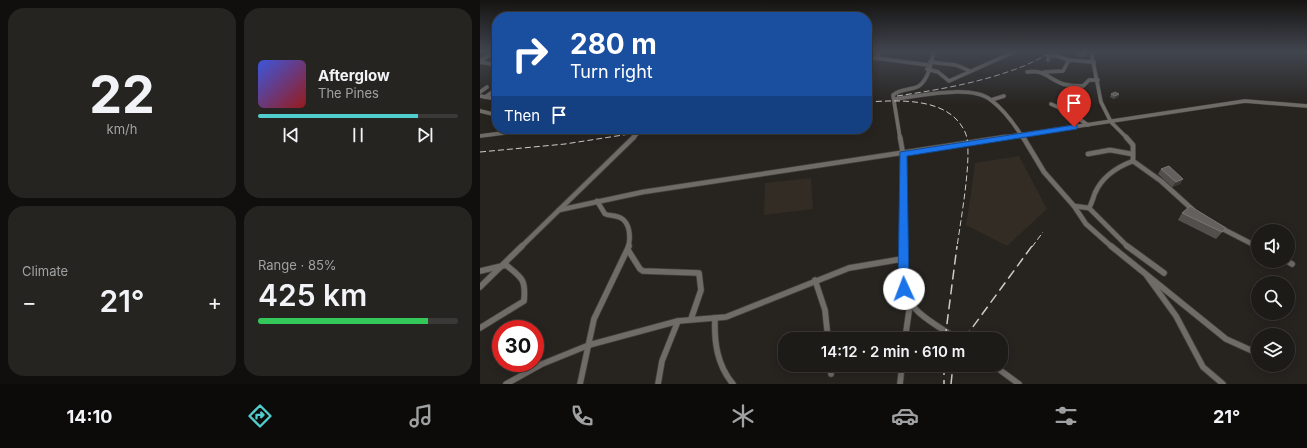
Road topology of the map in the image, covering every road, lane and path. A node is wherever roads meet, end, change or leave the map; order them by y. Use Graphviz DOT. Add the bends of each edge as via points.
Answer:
graph roads {
  1 [pos="927,69"];
  2 [pos="934,69"];
  3 [pos="942,69"];
  4 [pos="964,69"];
  5 [pos="972,69"];
  6 [pos="973,69"];
  7 [pos="1064,69"];
  8 [pos="1096,69"];
  9 [pos="968,71"];
  10 [pos="938,72"];
  11 [pos="1027,72"];
  12 [pos="1044,72"];
  13 [pos="1098,80"];
  14 [pos="487,87"];
  15 [pos="480,92"];
  16 [pos="492,92"];
  17 [pos="1004,96"];
  18 [pos="482,97"];
  19 [pos="893,97"];
  20 [pos="492,98"];
  21 [pos="991,100"];
  22 [pos="1051,104"];
  23 [pos="1307,106"];
  24 [pos="480,111"];
  25 [pos="492,114"];
  26 [pos="1110,122"];
  27 [pos="1088,125"];
  28 [pos="492,134"];
  29 [pos="637,134"];
  30 [pos="480,136"];
  31 [pos="1020,136"];
  32 [pos="903,154"];
  33 [pos="1088,154"];
  34 [pos="1132,154"];
  35 [pos="1133,161"];
  36 [pos="597,201"];
  37 [pos="1074,206"];
  38 [pos="1089,208"];
  39 [pos="560,210"];
  40 [pos="1200,214"];
  41 [pos="1216,225"];
  42 [pos="1251,243"];
  43 [pos="628,250"];
  44 [pos="902,258"];
  45 [pos="503,265"];
  46 [pos="480,271"];
  47 [pos="1144,272"];
  48 [pos="1164,274"];
  49 [pos="815,280"];
  50 [pos="480,287"];
  51 [pos="910,304"];
  52 [pos="715,318"];
  53 [pos="691,319"];
  54 [pos="678,321"];
  55 [pos="480,328"];
  56 [pos="827,332"];
  57 [pos="906,332"];
  58 [pos="946,332"];
  59 [pos="589,345"];
  60 [pos="1251,350"];
  61 [pos="901,372"];
  62 [pos="1003,372"];
  63 [pos="506,384"];
  64 [pos="580,384"];
  65 [pos="658,384"];
  66 [pos="733,384"];
  67 [pos="900,384"];
  68 [pos="1019,384"];
  69 [pos="1223,384"];
  1 -- 19 [label="street" via="921,84 900,91"];
  2 -- 10 [label="street"];
  3 -- 10 [label="street"];
  4 -- 9 [label="street"];
  5 -- 9 [label="street"];
  6 -- 9 [label="street"];
  7 -- 12 [label="street"];
  8 -- 13 [label="street"];
  9 -- 10 [label="street" via="949,81"];
  11 -- 12 [label="street"];
  12 -- 13 [label="street" via="1064,84 1083,86 1089,80"];
  13 -- 26 [label="street" via="1101,102"];
  14 -- 15 [label="street"];
  16 -- 18 [label="street"];
  17 -- 21 [label="street"];
  18 -- 20 [label="street"];
  19 -- 21 [label="street" via="959,92 978,94"];
  19 -- 32 [label="street"];
  21 -- 31 [label="street" via="1015,125"];
  22 -- 27 [label="street"];
  23 -- 26 [label="street" via="1245,101"];
  24 -- 25 [label="street"];
  26 -- 27 [label="street"];
  26 -- 34 [label="street" via="1132,143"];
  27 -- 31 [label="street"];
  28 -- 30 [label="street"];
  29 -- 39 [label="street"];
  31 -- 32 [label="street"];
  31 -- 37 [label="street" via="1044,172"];
  32 -- 36 [label="street"];
  32 -- 44 [label="street"];
  33 -- 34 [label="street" via="1110,150"];
  34 -- 35 [label="street"];
  35 -- 38 [label="street" via="1106,177 1095,192"];
  35 -- 40 [label="street"];
  36 -- 39 [label="street"];
  36 -- 43 [label="street" via="606,216 620,216 626,222 630,234"];
  37 -- 38 [label="street"];
  37 -- 47 [label="street" via="1086,224"];
  38 -- 48 [label="street" via="1128,247"];
  39 -- 45 [label="street"];
  41 -- 42 [label="street"];
  43 -- 53 [label="street" via="643,271 699,274 700,290"];
  43 -- 59 [label="street" via="604,296 591,330"];
  44 -- 49 [label="street" via="849,268"];
  44 -- 51 [label="street" via="904,289"];
  45 -- 46 [label="street"];
  45 -- 50 [label="street"];
  45 -- 55 [label="street" via="522,278 524,301"];
  47 -- 60 [label="street" via="1226,339"];
  47 -- 69 [label="street" via="1176,316 1203,368"];
  49 -- 52 [label="street" via="726,317"];
  49 -- 56 [label="street" via="825,310"];
  51 -- 57 [label="street"];
  51 -- 58 [label="street"];
  52 -- 53 [label="street"];
  52 -- 66 [label="street" via="714,338 719,359 727,378"];
  53 -- 54 [label="street"];
  54 -- 59 [label="street"];
  54 -- 65 [label="street" via="662,361"];
  59 -- 63 [label="street" via="542,364"];
  59 -- 64 [label="street"];
  61 -- 67 [label="street"];
  62 -- 68 [label="street"];
}
